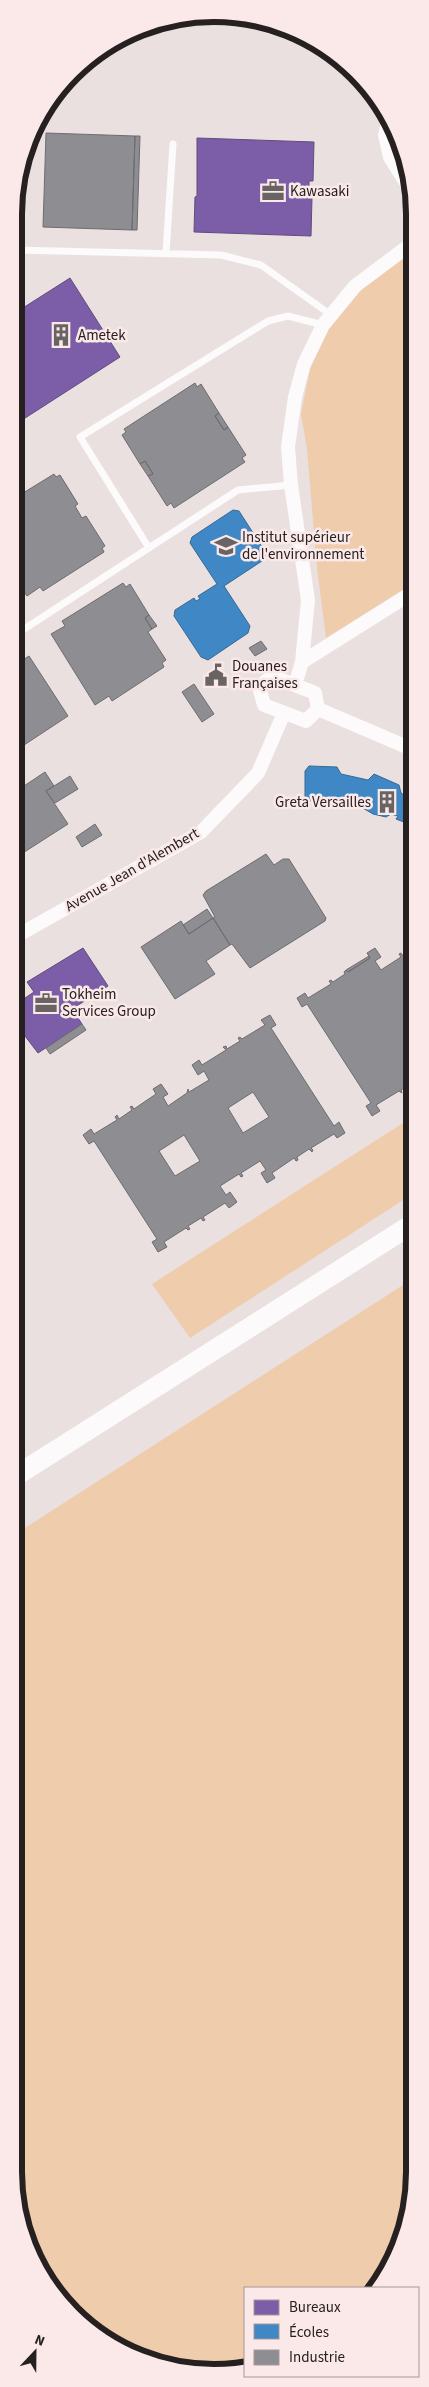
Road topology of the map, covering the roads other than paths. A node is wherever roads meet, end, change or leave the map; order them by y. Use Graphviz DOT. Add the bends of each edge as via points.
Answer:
graph roads {
  1 [pos="386,129"];
  2 [pos="173,144"];
  3 [pos="403,178"];
  4 [pos="406,247"];
  5 [pos="22,250"];
  6 [pos="166,253"];
  7 [pos="327,320"];
  8 [pos="291,485"];
  9 [pos="149,548"];
  10 [pos="406,596"];
  11 [pos="22,630"];
  12 [pos="302,662"];
  13 [pos="294,685"];
  14 [pos="318,709"];
  15 [pos="284,713"];
  16 [pos="406,747"];
  17 [pos="22,933"];
  18 [pos="406,1228"];
  19 [pos="22,1472"];
  1 -- 3 [label="street" via="390,156"];
  2 -- 6 [label="lane"];
  4 -- 7 [label="street" via="355,286"];
  5 -- 6 [label="lane"];
  6 -- 7 [label="lane" via="221,255 261,265"];
  7 -- 8 [label="street" via="304,364 295,396 288,447"];
  7 -- 9 [label="lane" via="288,316 268,321 80,438"];
  8 -- 9 [label="lane" via="238,490"];
  8 -- 12 [label="street" via="308,600"];
  9 -- 11 [label="lane"];
  10 -- 12 [label="street"];
  12 -- 13 [label="street"];
  13 -- 14 [label="street" via="315,693"];
  13 -- 15 [label="street" via="272,676 259,687 264,705"];
  14 -- 15 [label="street" via="306,721"];
  14 -- 16 [label="street"];
  15 -- 17 [label="street, Avenue Jean d'Alembert" via="258,772 201,832"];
  18 -- 19 [label="main road"];
}
